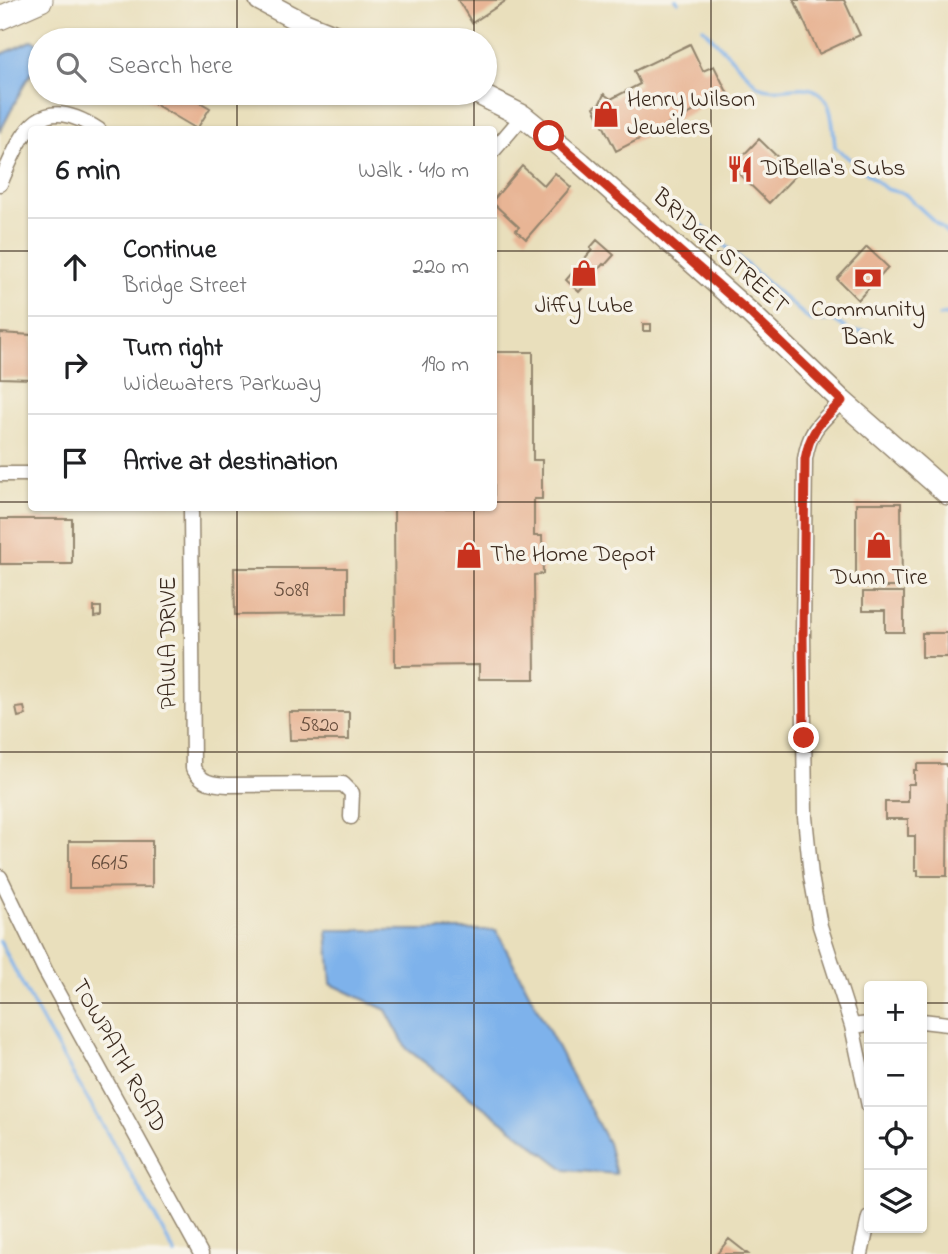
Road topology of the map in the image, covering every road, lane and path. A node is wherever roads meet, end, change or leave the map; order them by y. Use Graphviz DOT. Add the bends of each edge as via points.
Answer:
graph roads {
  1 [pos="41,0"];
  2 [pos="260,0"];
  3 [pos="0,18"];
  4 [pos="315,28"];
  5 [pos="497,103"];
  6 [pos="523,116"];
  7 [pos="32,126"];
  8 [pos="93,126"];
  9 [pos="28,129"];
  10 [pos="497,146"];
  11 [pos="0,184"];
  12 [pos="842,401"];
  13 [pos="0,474"];
  14 [pos="28,474"];
  15 [pos="948,494"];
  16 [pos="191,511"];
  17 [pos="351,817"];
  18 [pos="0,877"];
  19 [pos="927,1022"];
  20 [pos="948,1024"];
  21 [pos="864,1025"];
  22 [pos="852,1026"];
  23 [pos="864,1082"];
  24 [pos="866,1233"];
  25 [pos="201,1254"];
  26 [pos="861,1254"];
  1 -- 3 [label="main road"];
  2 -- 4 [label="main road"];
  5 -- 6 [label="main road, BRIDGE STREET"];
  6 -- 10 [label="street"];
  6 -- 12 [label="main road, BRIDGE STREET" via="751,314"];
  7 -- 8 [label="street" via="53,113"];
  9 -- 11 [label="street"];
  12 -- 15 [label="main road, BRIDGE STREET"];
  12 -- 22 [label="street" via="816,426 805,459 805,817 820,926"];
  13 -- 14 [label="street"];
  16 -- 17 [label="street, PAULA DRIVE" via="193,768 211,784 228,786 343,783 352,793"];
  18 -- 25 [label="street, TOWPATH ROAD" via="45,970"];
  19 -- 20 [label="street"];
  21 -- 22 [label="street"];
  22 -- 23 [label="street"];
  24 -- 26 [label="street"];
}
